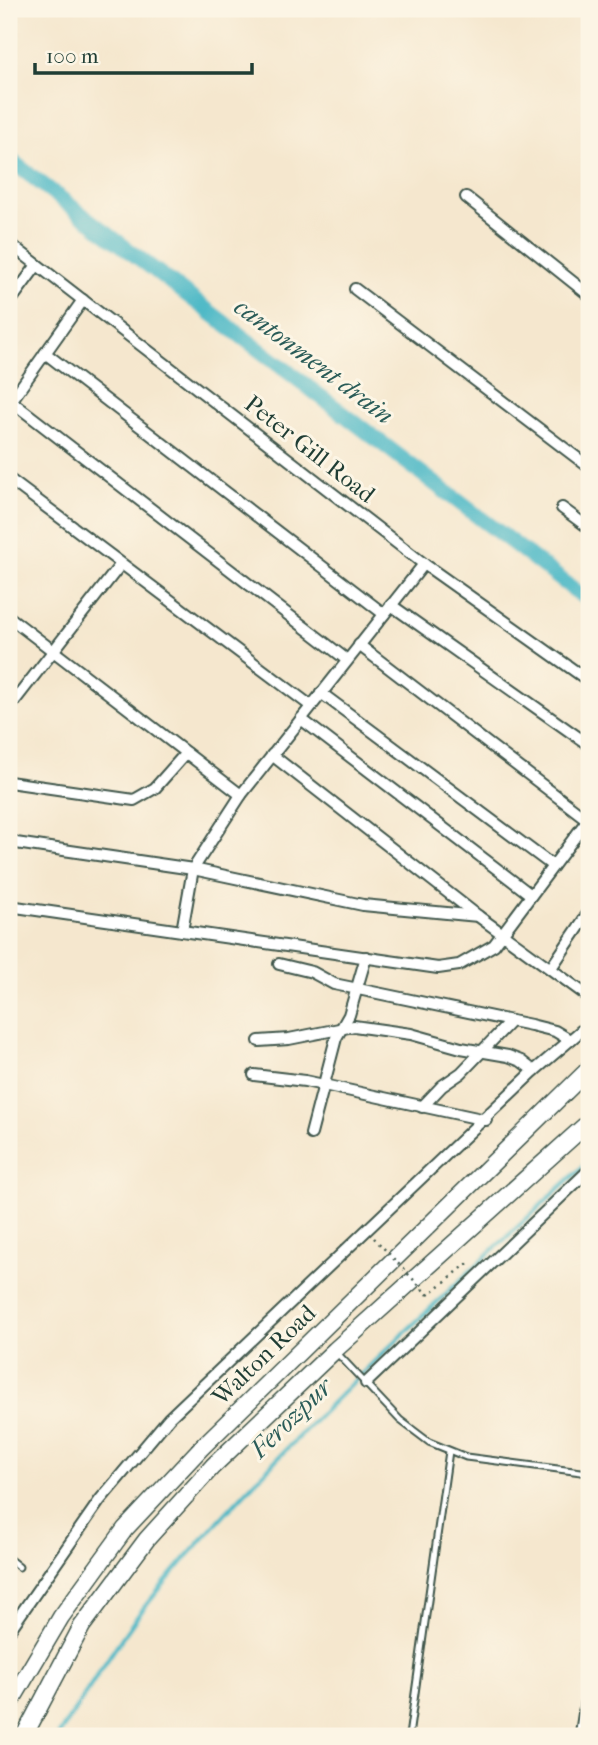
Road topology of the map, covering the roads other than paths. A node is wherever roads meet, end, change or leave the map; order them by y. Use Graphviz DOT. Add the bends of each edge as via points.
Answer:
graph roads {
  1 [pos="466,197"];
  2 [pos="9,243"];
  3 [pos="37,265"];
  4 [pos="355,289"];
  5 [pos="589,295"];
  6 [pos="83,300"];
  7 [pos="9,303"];
  8 [pos="45,354"];
  9 [pos="10,402"];
  10 [pos="589,467"];
  11 [pos="9,479"];
  12 [pos="562,508"];
  13 [pos="589,528"];
  14 [pos="121,564"];
  15 [pos="424,564"];
  16 [pos="388,609"];
  17 [pos="9,617"];
  18 [pos="359,645"];
  19 [pos="53,651"];
  20 [pos="347,660"];
  21 [pos="589,681"];
  22 [pos="321,693"];
  23 [pos="311,706"];
  24 [pos="9,708"];
  25 [pos="301,719"];
  26 [pos="589,745"];
  27 [pos="186,753"];
  28 [pos="272,755"];
  29 [pos="9,782"];
  30 [pos="241,795"];
  31 [pos="589,819"];
  32 [pos="9,842"];
  33 [pos="553,866"];
  34 [pos="193,869"];
  35 [pos="531,895"];
  36 [pos="9,906"];
  37 [pos="589,912"];
  38 [pos="478,916"];
  39 [pos="182,931"];
  40 [pos="504,932"];
  41 [pos="366,957"];
  42 [pos="279,964"];
  43 [pos="551,968"];
  44 [pos="358,988"];
  45 [pos="589,997"];
  46 [pos="511,1021"];
  47 [pos="589,1024"];
  48 [pos="344,1028"];
  49 [pos="570,1040"];
  50 [pos="258,1041"];
  51 [pos="479,1051"];
  52 [pos="589,1069"];
  53 [pos="534,1071"];
  54 [pos="254,1075"];
  55 [pos="323,1085"];
  56 [pos="422,1107"];
  57 [pos="486,1119"];
  58 [pos="589,1122"];
  59 [pos="311,1134"];
  60 [pos="589,1170"];
  61 [pos="335,1350"];
  62 [pos="370,1387"];
  63 [pos="450,1451"];
  64 [pos="589,1473"];
  65 [pos="9,1559"];
  66 [pos="19,1567"];
  67 [pos="9,1631"];
  68 [pos="589,1664"];
  69 [pos="9,1705"];
  70 [pos="24,1736"];
  71 [pos="409,1736"];
  72 [pos="578,1736"];
  1 -- 5 [label="street"];
  2 -- 3 [label="street, Peter Gill Road"];
  3 -- 6 [label="street, Peter Gill Road"];
  3 -- 7 [label="street"];
  4 -- 10 [label="street"];
  6 -- 8 [label="street"];
  6 -- 15 [label="street, Peter Gill Road"];
  8 -- 9 [label="street"];
  8 -- 16 [label="street"];
  9 -- 20 [label="street"];
  11 -- 14 [label="street"];
  12 -- 13 [label="street"];
  14 -- 19 [label="street"];
  14 -- 23 [label="street"];
  15 -- 16 [label="street"];
  15 -- 21 [label="street, Peter Gill Road"];
  16 -- 18 [label="street"];
  16 -- 26 [label="street"];
  17 -- 19 [label="street"];
  18 -- 20 [label="street"];
  18 -- 31 [label="street"];
  19 -- 24 [label="street"];
  19 -- 27 [label="street"];
  20 -- 22 [label="street"];
  22 -- 23 [label="street"];
  22 -- 33 [label="street"];
  23 -- 25 [label="street"];
  25 -- 28 [label="street"];
  25 -- 35 [label="street"];
  27 -- 29 [label="street" via="155,788 134,800"];
  27 -- 30 [label="street"];
  28 -- 30 [label="street"];
  28 -- 38 [label="street"];
  30 -- 34 [label="street"];
  31 -- 33 [label="street"];
  32 -- 34 [label="street"];
  33 -- 35 [label="street"];
  34 -- 38 [label="street" via="363,905"];
  34 -- 39 [label="street"];
  35 -- 40 [label="street"];
  36 -- 39 [label="street"];
  37 -- 43 [label="street"];
  38 -- 40 [label="street"];
  39 -- 41 [label="street"];
  40 -- 41 [label="street" via="494,945 458,965 438,968"];
  40 -- 43 [label="street"];
  41 -- 44 [label="street"];
  42 -- 44 [label="street"];
  43 -- 45 [label="street"];
  44 -- 46 [label="street"];
  44 -- 48 [label="street"];
  46 -- 49 [label="street" via="555,1031"];
  46 -- 51 [label="street"];
  47 -- 49 [label="street"];
  48 -- 50 [label="street"];
  48 -- 51 [label="street" via="411,1034"];
  48 -- 55 [label="street" via="336,1038"];
  49 -- 53 [label="street"];
  51 -- 53 [label="street" via="522,1060"];
  51 -- 56 [label="street"];
  52 -- 69 [label="main road, Walton Road" via="201,1448 125,1529 61,1618"];
  53 -- 57 [label="street"];
  54 -- 55 [label="street"];
  55 -- 56 [label="street"];
  55 -- 59 [label="street"];
  56 -- 57 [label="street"];
  57 -- 67 [label="street" via="169,1418 100,1500"];
  58 -- 61 [label="main road, Walton Road"];
  60 -- 62 [label="street"];
  61 -- 62 [label="lane"];
  61 -- 70 [label="main road, Walton Road" via="213,1466 147,1539 82,1626"];
  62 -- 63 [label="lane" via="413,1432"];
  63 -- 64 [label="lane" via="505,1464"];
  63 -- 71 [label="lane"];
  65 -- 66 [label="lane"];
  68 -- 72 [label="lane"];
}
